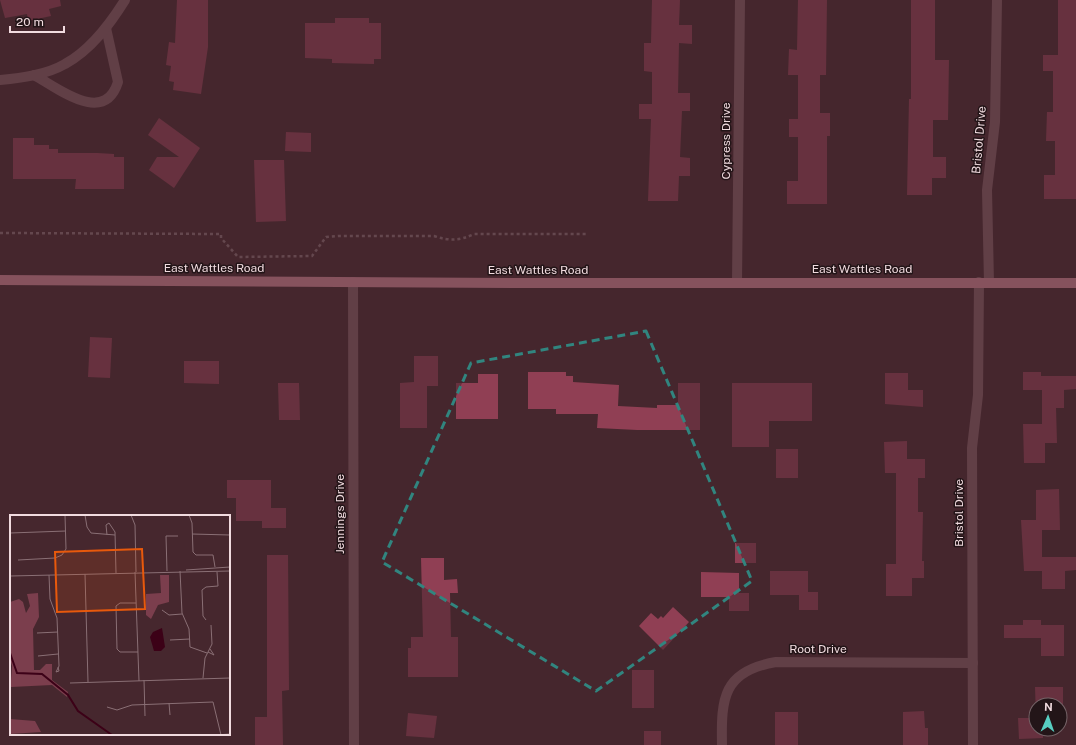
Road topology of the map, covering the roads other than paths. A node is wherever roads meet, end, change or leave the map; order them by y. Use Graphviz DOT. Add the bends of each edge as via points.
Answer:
graph roads {
  1 [pos="125,0"];
  2 [pos="740,0"];
  3 [pos="997,0"];
  4 [pos="106,28"];
  5 [pos="34,75"];
  6 [pos="0,80"];
  7 [pos="0,280"];
  8 [pos="352,282"];
  9 [pos="737,282"];
  10 [pos="984,282"];
  11 [pos="1076,283"];
  12 [pos="973,663"];
  13 [pos="354,745"];
  14 [pos="722,745"];
  15 [pos="973,745"];
  1 -- 4 [label="street"];
  2 -- 9 [label="street, Cypress Drive"];
  3 -- 10 [label="street, Bristol Drive" via="995,122 988,190"];
  4 -- 5 [label="street" via="88,47 65,65"];
  4 -- 5 [label="street" via="118,82 110,97 96,103 81,102"];
  5 -- 6 [label="street"];
  7 -- 8 [label="main road, East Wattles Road"];
  8 -- 9 [label="main road, East Wattles Road"];
  8 -- 13 [label="street, Jennings Drive"];
  9 -- 10 [label="main road, East Wattles Road"];
  10 -- 11 [label="main road, East Wattles Road"];
  10 -- 12 [label="street, Bristol Drive" via="978,395 972,448"];
  12 -- 14 [label="street, Root Drive" via="762,664 732,682 725,696"];
  12 -- 15 [label="street, Bristol Drive"];
}
